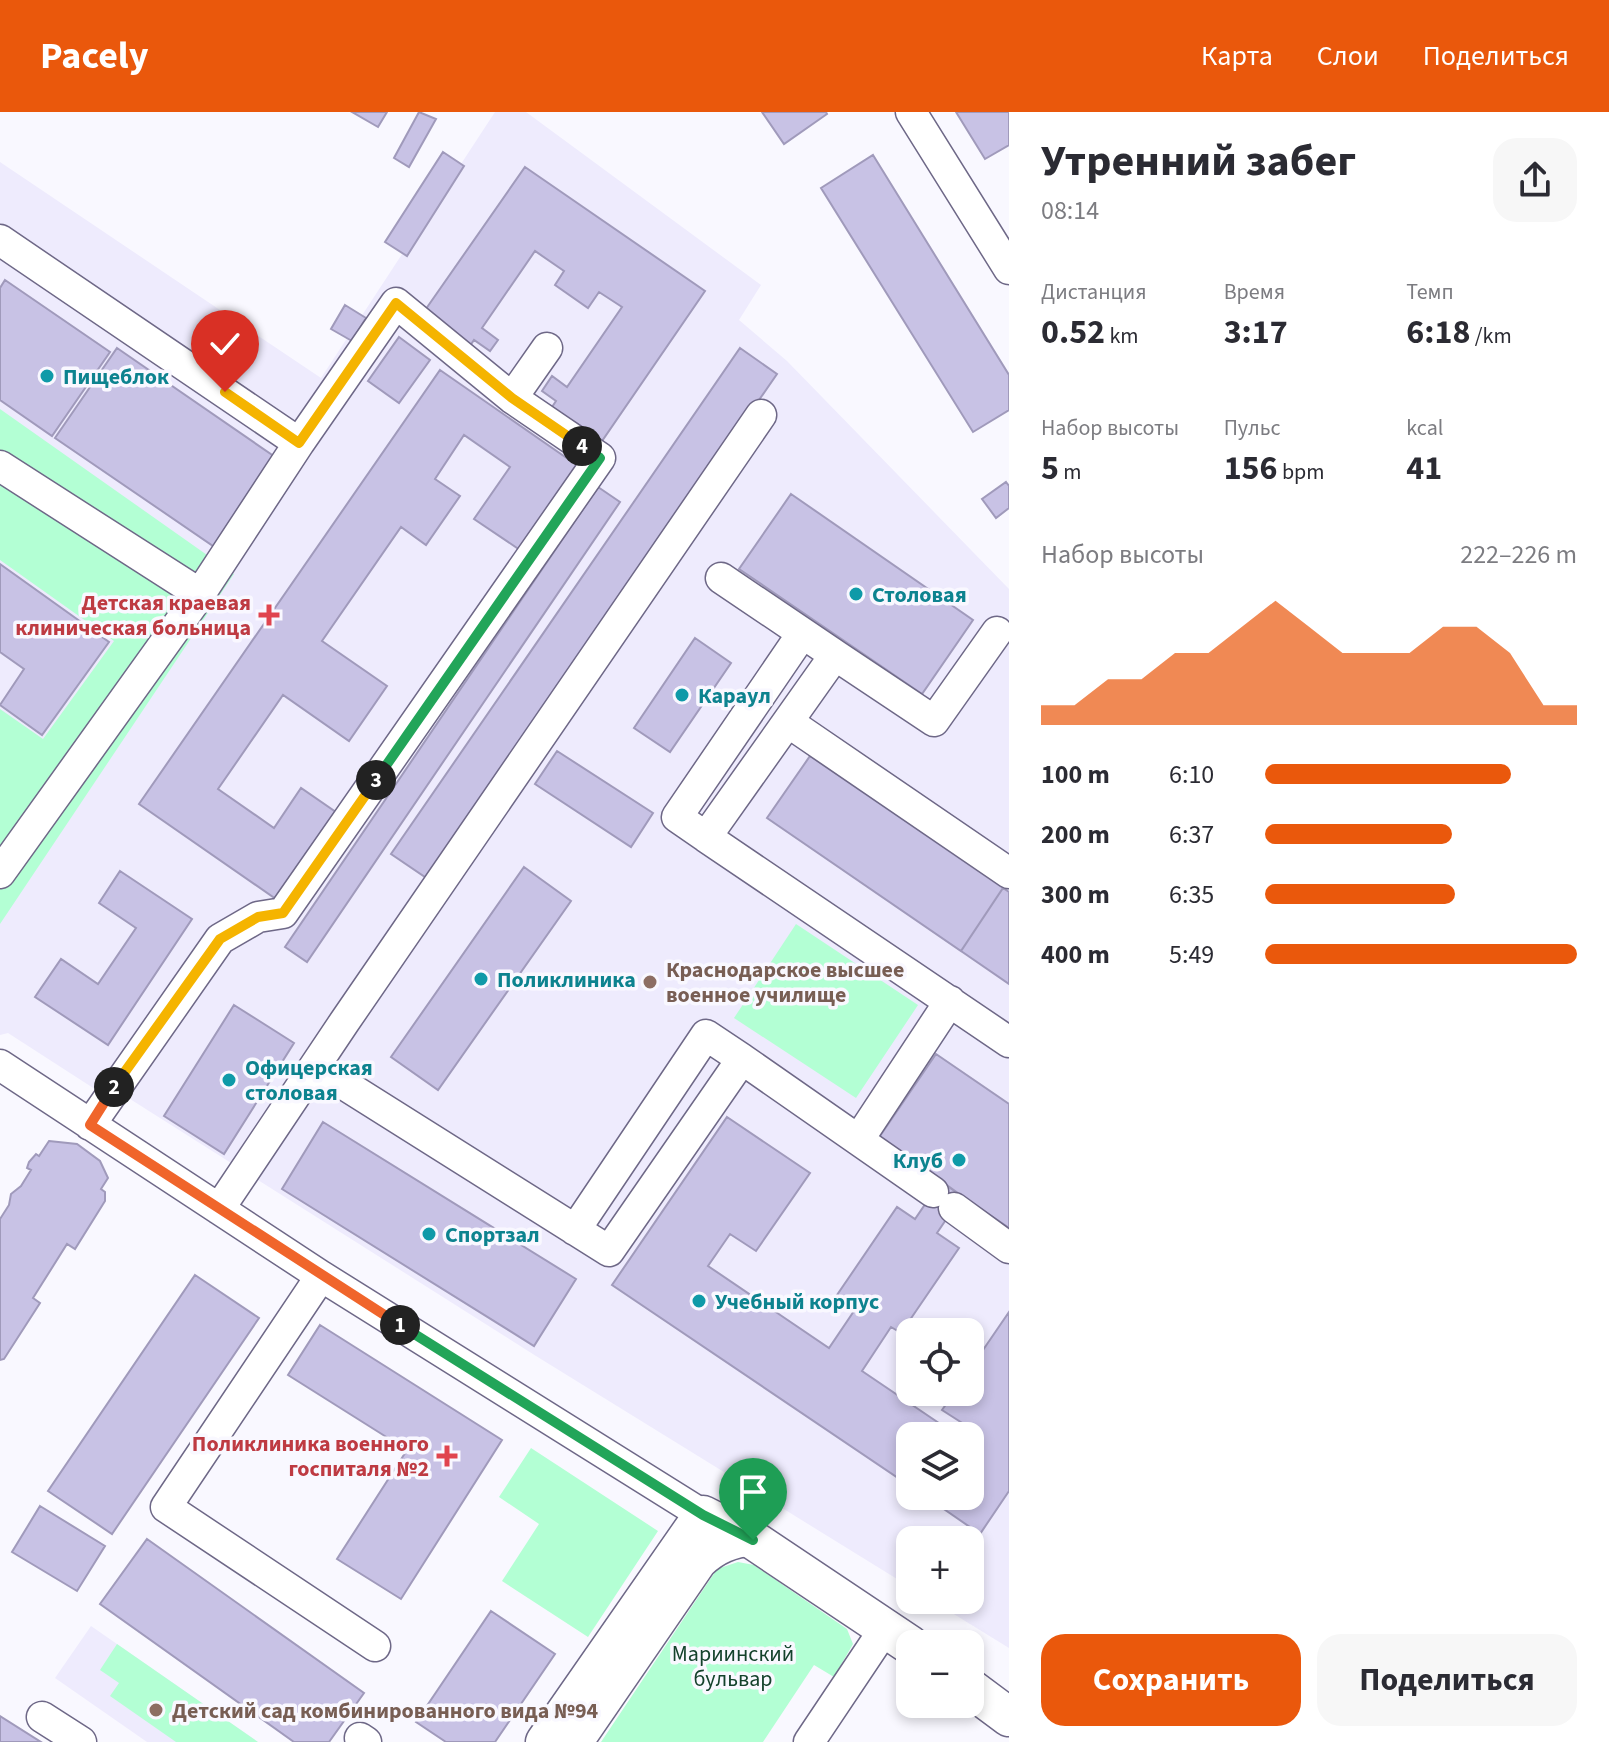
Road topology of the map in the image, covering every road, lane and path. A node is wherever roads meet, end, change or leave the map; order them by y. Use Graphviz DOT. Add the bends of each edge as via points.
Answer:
graph roads {
  1 [pos="911,112"];
  2 [pos="0,240"];
  3 [pos="1009,269"];
  4 [pos="547,348"];
  5 [pos="512,398"];
  6 [pos="761,415"];
  7 [pos="299,443"];
  8 [pos="0,466"];
  9 [pos="721,578"];
  10 [pos="200,594"];
  11 [pos="997,632"];
  12 [pos="802,634"];
  13 [pos="835,655"];
  14 [pos="788,722"];
  15 [pos="706,837"];
  16 [pos="0,873"];
  17 [pos="1009,873"];
  18 [pos="950,1001"];
  19 [pos="1009,1042"];
  20 [pos="742,1059"];
  21 [pos="0,1065"];
  22 [pos="315,1066"];
  23 [pos="90,1125"];
  24 [pos="859,1139"];
  25 [pos="219,1209"];
  26 [pos="575,1230"];
  27 [pos="1009,1248"];
  28 [pos="321,1276"];
  29 [pos="703,1515"];
  30 [pos="753,1540"];
  31 [pos="896,1635"];
  32 [pos="896,1638"];
  33 [pos="375,1646"];
  34 [pos="984,1698"];
  35 [pos="42,1717"];
  36 [pos="1009,1717"];
  37 [pos="81,1742"];
  38 [pos="545,1742"];
  39 [pos="578,1742"];
  40 [pos="809,1742"];
  1 -- 3 [label="street"];
  2 -- 7 [label="street"];
  4 -- 5 [label="street"];
  5 -- 7 [label="street" via="396,303"];
  5 -- 23 [label="street" via="600,458 283,913 258,917 220,939"];
  6 -- 22 [label="street"];
  7 -- 10 [label="street"];
  8 -- 10 [label="street"];
  9 -- 12 [label="street"];
  10 -- 16 [label="street"];
  11 -- 13 [label="street" via="934,721"];
  12 -- 13 [label="street"];
  12 -- 15 [label="street" via="677,817"];
  13 -- 14 [label="street"];
  14 -- 15 [label="street"];
  14 -- 17 [label="street"];
  15 -- 18 [label="street"];
  18 -- 19 [label="street"];
  18 -- 24 [label="street"];
  20 -- 24 [label="street"];
  20 -- 26 [label="street" via="609,1251"];
  20 -- 26 [label="street" via="706,1035"];
  21 -- 23 [label="street"];
  22 -- 25 [label="street"];
  22 -- 26 [label="street"];
  23 -- 25 [label="street"];
  24 -- 27 [label="street"];
  25 -- 28 [label="street"];
  28 -- 29 [label="street"];
  28 -- 33 [label="street" via="166,1507"];
  29 -- 30 [label="main road"];
  29 -- 38 [label="main road"];
  30 -- 31 [label="main road"];
  30 -- 39 [label="street" via="716,1549 701,1563"];
  32 -- 40 [label="street"];
  34 -- 36 [label="main road"];
  35 -- 37 [label="street"];
}
